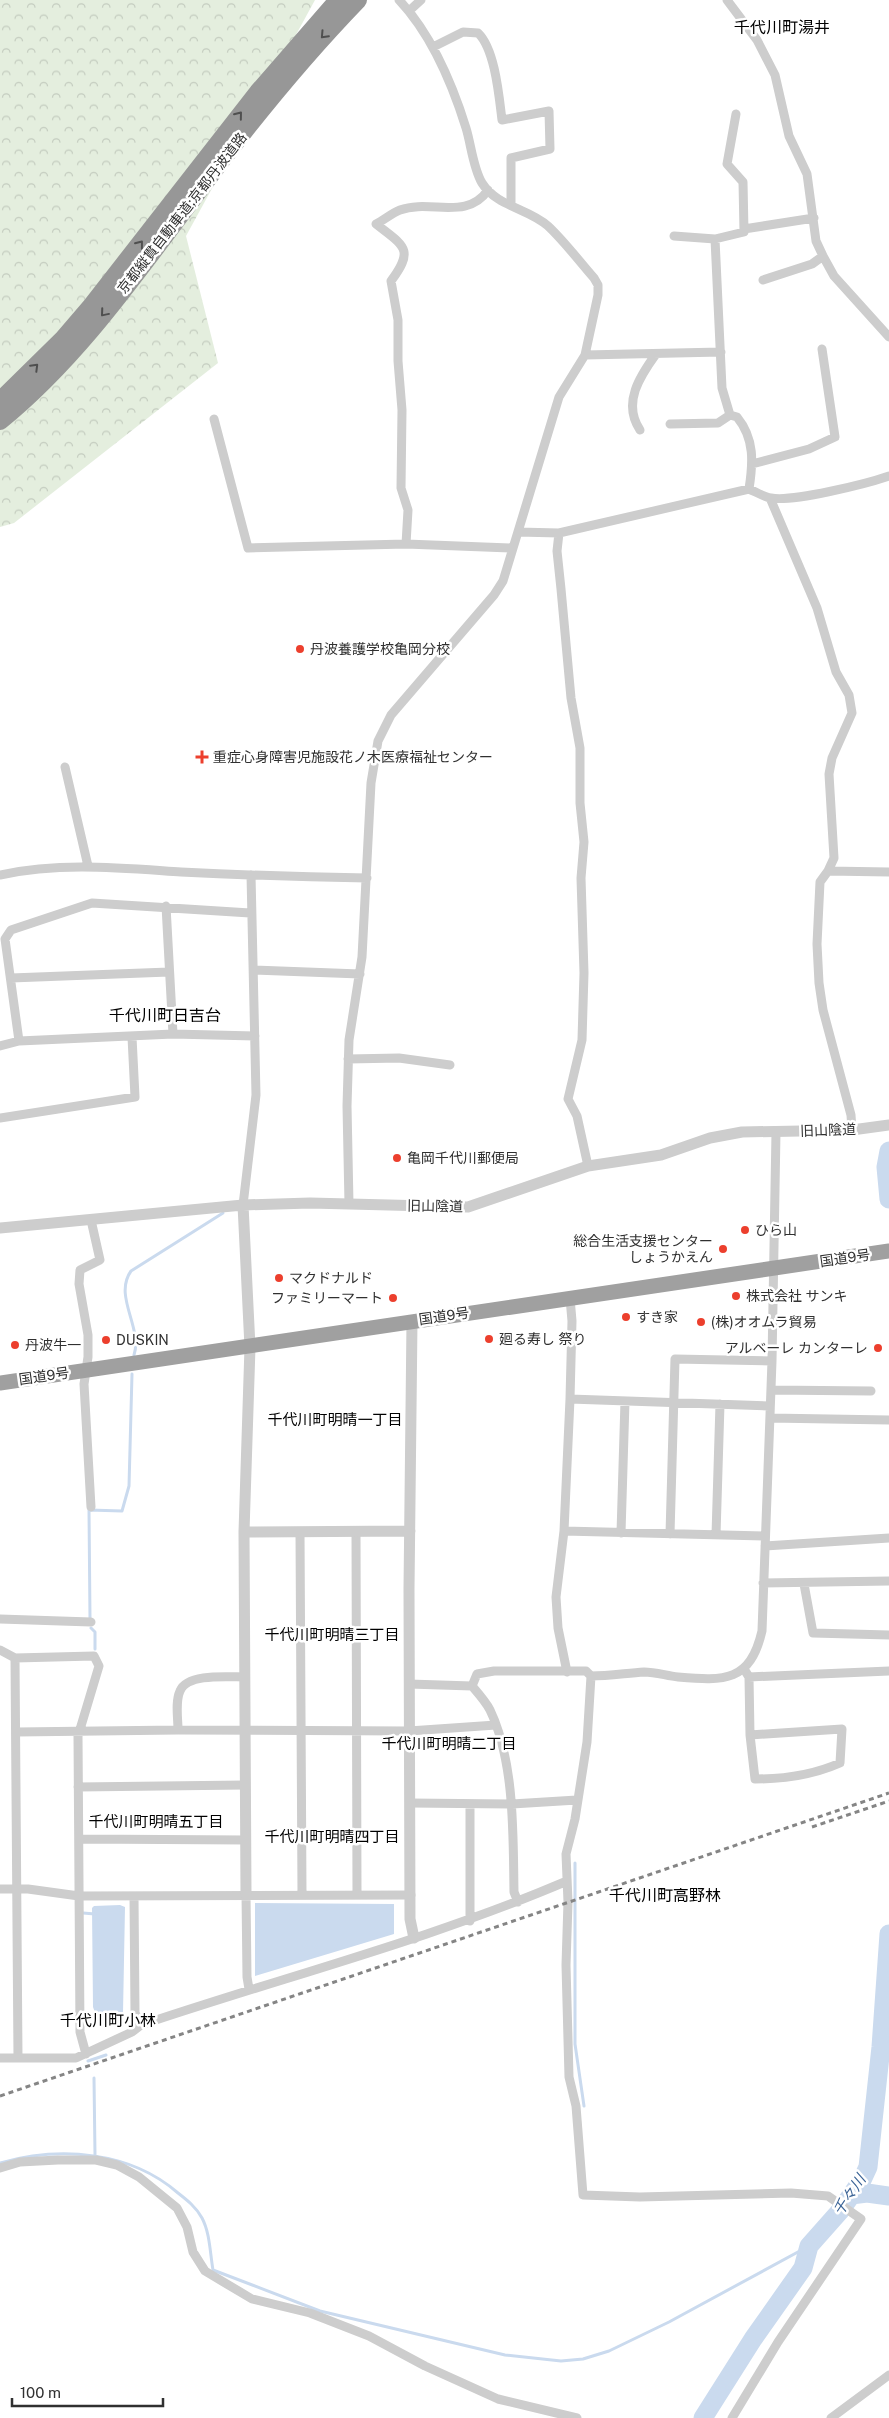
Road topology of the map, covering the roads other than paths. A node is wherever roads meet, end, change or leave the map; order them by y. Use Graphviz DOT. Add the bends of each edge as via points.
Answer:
graph roads {
  1 [pos="338,0"];
  2 [pos="358,0"];
  3 [pos="399,0"];
  4 [pos="421,0"];
  5 [pos="727,0"];
  6 [pos="409,11"];
  7 [pos="432,47"];
  8 [pos="736,114"];
  9 [pos="488,190"];
  10 [pos="511,205"];
  11 [pos="814,218"];
  12 [pos="744,229"];
  13 [pos="674,236"];
  14 [pos="715,239"];
  15 [pos="822,256"];
  16 [pos="763,280"];
  17 [pos="889,336"];
  18 [pos="822,349"];
  19 [pos="721,352"];
  20 [pos="656,354"];
  21 [pos="585,355"];
  22 [pos="0,401"];
  23 [pos="730,416"];
  24 [pos="214,419"];
  25 [pos="0,421"];
  26 [pos="670,424"];
  27 [pos="640,430"];
  28 [pos="752,464"];
  29 [pos="889,476"];
  30 [pos="749,489"];
  31 [pos="770,498"];
  32 [pos="518,532"];
  33 [pos="559,533"];
  34 [pos="406,544"];
  35 [pos="513,548"];
  36 [pos="65,767"];
  37 [pos="88,866"];
  38 [pos="828,871"];
  39 [pos="889,872"];
  40 [pos="0,875"];
  41 [pos="251,875"];
  42 [pos="367,878"];
  43 [pos="166,906"];
  44 [pos="250,913"];
  45 [pos="254,970"];
  46 [pos="169,972"];
  47 [pos="360,974"];
  48 [pos="11,978"];
  49 [pos="173,1034"];
  50 [pos="255,1036"];
  51 [pos="132,1037"];
  52 [pos="19,1042"];
  53 [pos="0,1046"];
  54 [pos="348,1059"];
  55 [pos="450,1064"];
  56 [pos="0,1118"];
  57 [pos="884,1126"];
  58 [pos="852,1130"];
  59 [pos="776,1132"];
  60 [pos="588,1166"];
  61 [pos="349,1204"];
  62 [pos="243,1205"];
  63 [pos="92,1220"];
  64 [pos="0,1228"];
  65 [pos="889,1251"];
  66 [pos="773,1268"];
  67 [pos="570,1298"];
  68 [pos="412,1320"];
  69 [pos="250,1347"];
  70 [pos="772,1360"];
  71 [pos="86,1370"];
  72 [pos="0,1383"];
  73 [pos="770,1390"];
  74 [pos="871,1391"];
  75 [pos="570,1399"];
  76 [pos="624,1401"];
  77 [pos="674,1403"];
  78 [pos="720,1404"];
  79 [pos="770,1406"];
  80 [pos="770,1418"];
  81 [pos="889,1420"];
  82 [pos="91,1507"];
  83 [pos="356,1531"];
  84 [pos="410,1531"];
  85 [pos="564,1531"];
  86 [pos="244,1532"];
  87 [pos="300,1532"];
  88 [pos="621,1533"];
  89 [pos="670,1534"];
  90 [pos="716,1535"];
  91 [pos="765,1536"];
  92 [pos="889,1538"];
  93 [pos="765,1546"];
  94 [pos="889,1581"];
  95 [pos="764,1583"];
  96 [pos="804,1584"];
  97 [pos="0,1619"];
  98 [pos="91,1622"];
  99 [pos="889,1636"];
  100 [pos="0,1650"];
  101 [pos="16,1658"];
  102 [pos="567,1672"];
  103 [pos="889,1672"];
  104 [pos="746,1673"];
  105 [pos="591,1676"];
  106 [pos="245,1677"];
  107 [pos="410,1684"];
  108 [pos="472,1686"];
  109 [pos="496,1725"];
  110 [pos="178,1730"];
  111 [pos="245,1731"];
  112 [pos="302,1731"];
  113 [pos="355,1731"];
  114 [pos="410,1731"];
  115 [pos="17,1732"];
  116 [pos="80,1732"];
  117 [pos="750,1735"];
  118 [pos="246,1786"];
  119 [pos="78,1787"];
  120 [pos="576,1800"];
  121 [pos="410,1804"];
  122 [pos="470,1804"];
  123 [pos="512,1804"];
  124 [pos="78,1839"];
  125 [pos="246,1840"];
  126 [pos="567,1881"];
  127 [pos="0,1888"];
  128 [pos="17,1890"];
  129 [pos="246,1894"];
  130 [pos="302,1894"];
  131 [pos="357,1894"];
  132 [pos="411,1895"];
  133 [pos="79,1896"];
  134 [pos="134,1896"];
  135 [pos="518,1902"];
  136 [pos="470,1921"];
  137 [pos="414,1938"];
  138 [pos="249,1989"];
  139 [pos="141,2025"];
  140 [pos="86,2054"];
  141 [pos="0,2058"];
  142 [pos="18,2058"];
  143 [pos="0,2168"];
  144 [pos="889,2375"];
  145 [pos="577,2418"];
  146 [pos="732,2418"];
  147 [pos="831,2418"];
  22 -- 1 [label="highway, 京都縦貫自動車道;京都丹波道路, one-way" via="62,340 92,305 258,92"];
  2 -- 25 [label="highway, 京都縦貫自動車道;京都丹波道路, one-way" via="270,100 73,350"];
  3 -- 6 [label="street"];
  4 -- 6 [label="street"];
  5 -- 11 [label="street" via="757,40 775,75 789,136 807,174"];
  6 -- 7 [label="street"];
  7 -- 9 [label="street" via="458,104 481,181"];
  7 -- 10 [label="street" via="464,32 478,33 484,38 493,67 502,120 549,111 550,149 511,158"];
  8 -- 12 [label="street" via="728,164 743,182"];
  9 -- 10 [label="street"];
  9 -- 34 [label="street" via="481,201 461,207 400,210 376,224 401,244 405,253 404,264 391,282 398,320 401,488 408,510"];
  10 -- 21 [label="street" via="548,226 598,285 597,305"];
  11 -- 12 [label="street"];
  11 -- 15 [label="street" via="816,241"];
  12 -- 14 [label="street" via="739,235"];
  13 -- 14 [label="street"];
  14 -- 19 [label="street"];
  15 -- 16 [label="street" via="812,264"];
  15 -- 17 [label="street" via="834,276"];
  18 -- 28 [label="street" via="835,437 809,449"];
  19 -- 20 [label="street"];
  19 -- 23 [label="street" via="722,388"];
  20 -- 21 [label="street"];
  20 -- 27 [label="street" via="639,378 632,401"];
  21 -- 32 [label="street" via="559,397"];
  23 -- 26 [label="street" via="718,424"];
  23 -- 28 [label="street" via="737,417 748,433"];
  24 -- 34 [label="street" via="248,548"];
  28 -- 30 [label="street"];
  29 -- 31 [label="street" via="785,499"];
  30 -- 31 [label="street"];
  30 -- 33 [label="street"];
  31 -- 38 [label="street" via="817,608 836,672 849,695 852,713 832,758 829,774 834,858"];
  32 -- 33 [label="street"];
  32 -- 35 [label="street"];
  33 -- 60 [label="street" via="557,551 562,607 571,698 580,748 584,842 581,878 582,1040 568,1099 577,1116"];
  34 -- 35 [label="street"];
  35 -- 42 [label="street" via="494,596 383,728 372,783"];
  36 -- 37 [label="street"];
  37 -- 40 [label="street"];
  37 -- 41 [label="street"];
  38 -- 39 [label="street"];
  38 -- 58 [label="street" via="820,882 819,984"];
  41 -- 42 [label="street"];
  41 -- 44 [label="street"];
  42 -- 47 [label="street"];
  43 -- 44 [label="street"];
  43 -- 46 [label="street"];
  43 -- 48 [label="street" via="92,903 11,930 5,940"];
  44 -- 45 [label="street"];
  45 -- 47 [label="street"];
  45 -- 50 [label="street"];
  46 -- 48 [label="street"];
  46 -- 49 [label="street"];
  47 -- 54 [label="street"];
  48 -- 52 [label="street"];
  49 -- 50 [label="street"];
  49 -- 51 [label="street"];
  50 -- 62 [label="street" via="256,1095"];
  51 -- 52 [label="street"];
  51 -- 56 [label="street" via="135,1097"];
  52 -- 53 [label="street"];
  54 -- 55 [label="street" via="399,1058"];
  54 -- 61 [label="street"];
  57 -- 58 [label="street, 旧山陰道"];
  58 -- 59 [label="street, 旧山陰道"];
  59 -- 60 [label="street, 旧山陰道" via="742,1132 710,1138 660,1155"];
  59 -- 66 [label="street"];
  60 -- 61 [label="street, 旧山陰道" via="468,1207"];
  61 -- 62 [label="street, 旧山陰道"];
  62 -- 63 [label="street, 旧山陰道"];
  62 -- 69 [label="street"];
  63 -- 64 [label="street, 旧山陰道"];
  63 -- 71 [label="street" via="100,1260 80,1270 79,1284 88,1335"];
  65 -- 66 [label="highway, 国道9号"];
  66 -- 67 [label="highway, 国道9号"];
  66 -- 70 [label="street"];
  67 -- 68 [label="highway, 国道9号"];
  67 -- 75 [label="street"];
  68 -- 69 [label="highway, 国道9号"];
  68 -- 84 [label="street"];
  69 -- 71 [label="highway, 国道9号"];
  69 -- 86 [label="street"];
  70 -- 73 [label="street"];
  70 -- 77 [label="street" via="675,1359"];
  71 -- 72 [label="highway, 国道9号"];
  71 -- 82 [label="street" via="84,1384"];
  73 -- 74 [label="street"];
  73 -- 79 [label="street"];
  75 -- 76 [label="street"];
  75 -- 85 [label="street"];
  76 -- 77 [label="street"];
  76 -- 88 [label="street"];
  77 -- 78 [label="street"];
  77 -- 89 [label="street"];
  78 -- 79 [label="street"];
  78 -- 90 [label="street"];
  79 -- 80 [label="street"];
  80 -- 81 [label="street"];
  80 -- 91 [label="street"];
  83 -- 84 [label="street"];
  83 -- 87 [label="street"];
  83 -- 113 [label="street"];
  84 -- 107 [label="street"];
  85 -- 88 [label="street"];
  85 -- 102 [label="street" via="556,1597 558,1628"];
  86 -- 87 [label="street"];
  86 -- 106 [label="street"];
  87 -- 112 [label="street"];
  88 -- 89 [label="street"];
  89 -- 90 [label="street"];
  90 -- 91 [label="street"];
  91 -- 93 [label="street"];
  92 -- 93 [label="street"];
  93 -- 95 [label="street"];
  94 -- 96 [label="street"];
  95 -- 96 [label="street"];
  95 -- 104 [label="street" via="762,1631"];
  96 -- 99 [label="street" via="814,1633"];
  97 -- 98 [label="street"];
  100 -- 101 [label="street"];
  101 -- 115 [label="street"];
  101 -- 116 [label="street" via="94,1656 99,1666"];
  102 -- 105 [label="street" via="586,1672"];
  102 -- 108 [label="street" via="494,1671 477,1674"];
  103 -- 104 [label="street"];
  104 -- 105 [label="street" via="728,1677 679,1677 645,1672"];
  104 -- 117 [label="street"];
  105 -- 120 [label="street" via="587,1742"];
  106 -- 110 [label="street" via="202,1678 187,1682 178,1698"];
  106 -- 111 [label="street"];
  107 -- 108 [label="street"];
  107 -- 114 [label="street"];
  108 -- 109 [label="street" via="490,1709"];
  109 -- 114 [label="street"];
  109 -- 123 [label="street"];
  110 -- 111 [label="street"];
  110 -- 116 [label="street"];
  111 -- 112 [label="street"];
  111 -- 118 [label="street"];
  112 -- 113 [label="street"];
  112 -- 130 [label="street"];
  113 -- 114 [label="street"];
  113 -- 131 [label="street"];
  114 -- 121 [label="street"];
  115 -- 116 [label="street"];
  115 -- 128 [label="street"];
  116 -- 119 [label="street"];
  117 -- 117 [label="street" via="755,1779 819,1772 840,1763 842,1729"];
  118 -- 119 [label="street"];
  118 -- 125 [label="street"];
  119 -- 124 [label="street"];
  120 -- 123 [label="street"];
  120 -- 126 [label="street" via="566,1854"];
  121 -- 122 [label="street"];
  121 -- 132 [label="street"];
  122 -- 123 [label="street"];
  122 -- 136 [label="street"];
  123 -- 135 [label="street" via="514,1892"];
  124 -- 125 [label="street"];
  124 -- 133 [label="street"];
  125 -- 129 [label="street"];
  126 -- 135 [label="street"];
  126 -- 146 [label="street" via="569,2077 576,2106 583,2195 640,2197 791,2193 828,2196 861,2219 778,2342"];
  127 -- 128 [label="street"];
  128 -- 133 [label="street"];
  128 -- 142 [label="street"];
  129 -- 130 [label="street"];
  129 -- 134 [label="street"];
  129 -- 138 [label="street"];
  130 -- 131 [label="street"];
  131 -- 132 [label="street"];
  132 -- 137 [label="street" via="410,1919"];
  133 -- 134 [label="street"];
  133 -- 140 [label="street" via="80,2032"];
  134 -- 139 [label="street" via="135,2012"];
  135 -- 136 [label="street"];
  136 -- 137 [label="street"];
  137 -- 138 [label="street"];
  138 -- 139 [label="street"];
  139 -- 140 [label="street"];
  140 -- 142 [label="street" via="76,2058"];
  141 -- 142 [label="street"];
  143 -- 145 [label="street" via="20,2162 58,2160 96,2160 117,2165 139,2176 178,2208 193,2252 205,2271 252,2299 310,2313 369,2336 498,2399"];
  144 -- 147 [label="street"];
}
